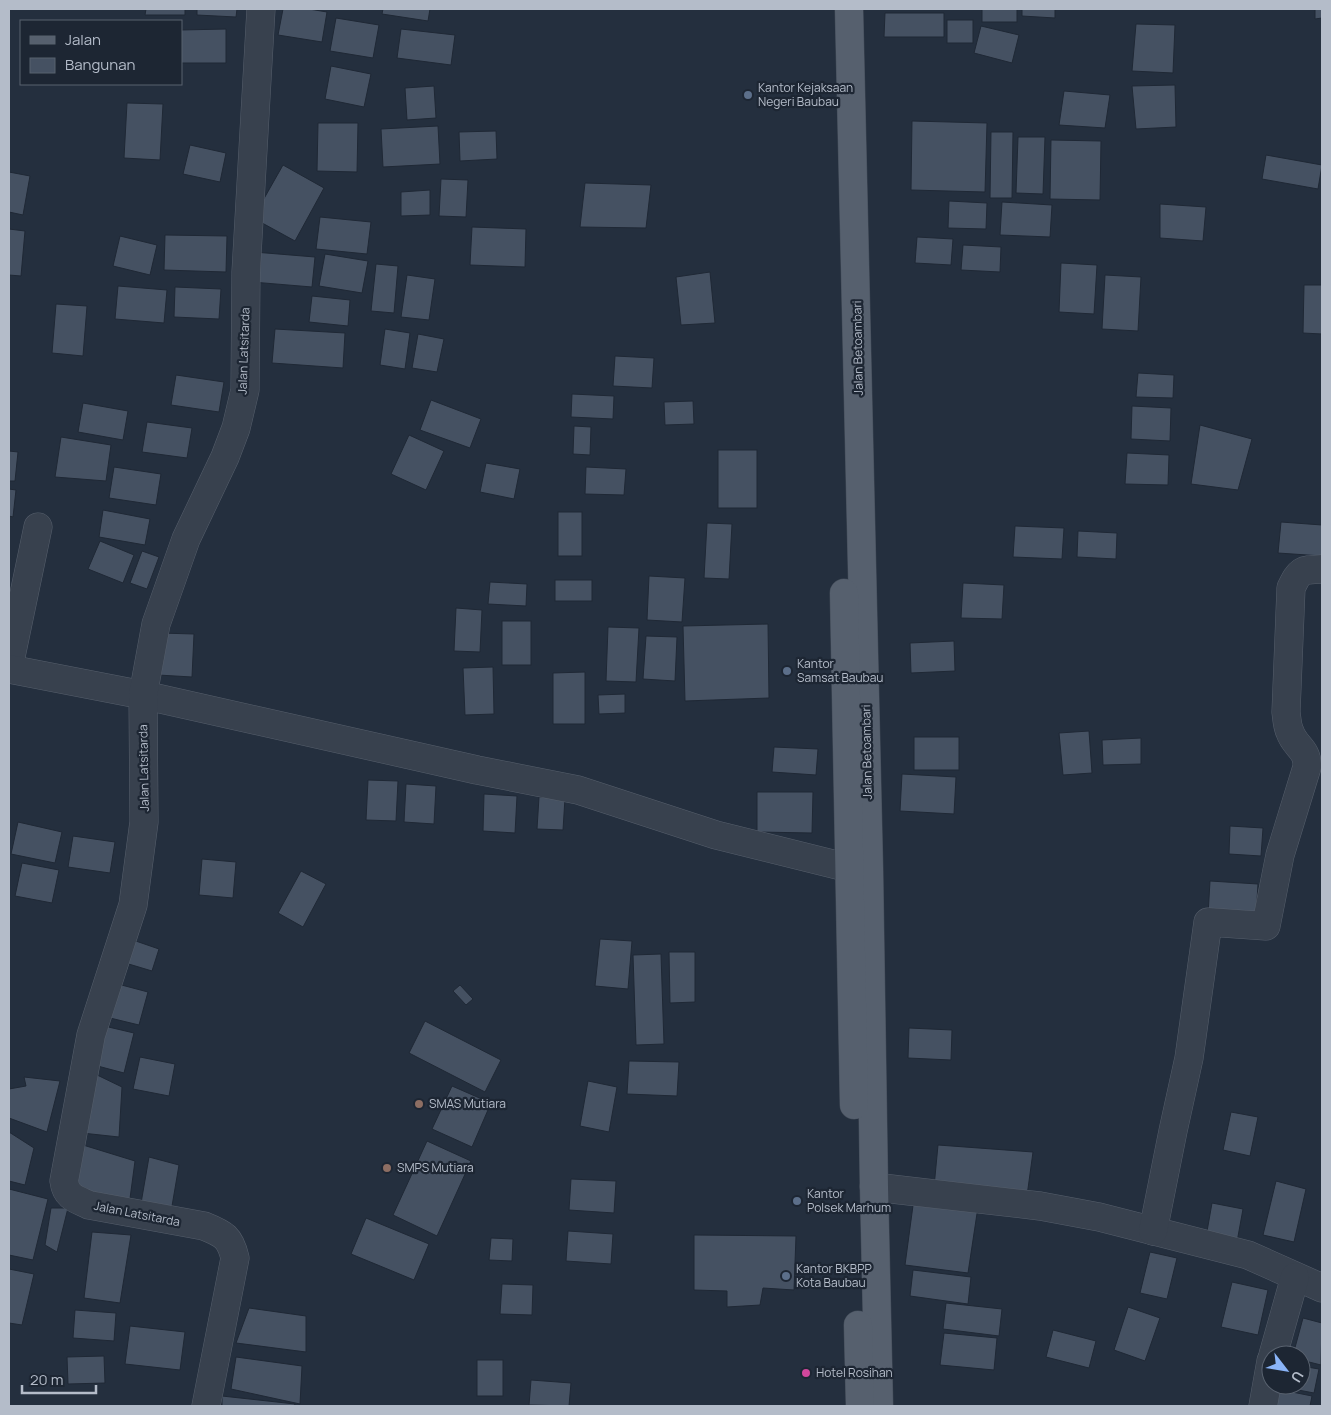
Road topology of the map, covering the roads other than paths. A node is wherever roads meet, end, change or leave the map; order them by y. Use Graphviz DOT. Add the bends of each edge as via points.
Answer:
graph roads {
  1 [pos="261,9"];
  2 [pos="830,9"];
  3 [pos="849,9"];
  4 [pos="852,519"];
  5 [pos="38,527"];
  6 [pos="1322,569"];
  7 [pos="9,668"];
  8 [pos="143,695"];
  9 [pos="849,868"];
  10 [pos="874,1187"];
  11 [pos="1153,1231"];
  12 [pos="1295,1277"];
  13 [pos="1322,1288"];
  14 [pos="1276,1345"];
  15 [pos="206,1406"];
  16 [pos="860,1406"];
  17 [pos="879,1406"];
  1 -- 8 [label="street, Jalan Latsitarda" via="246,272 245,390 225,457 186,539 156,624"];
  2 -- 4 [label="main road, Jalan Betoambari"];
  3 -- 4 [label="main road, Jalan Betoambari"];
  4 -- 9 [label="main road, Jalan Betoambari"];
  4 -- 10 [label="main road, Jalan Betoambari" via="869,858"];
  5 -- 7 [label="street"];
  6 -- 11 [label="street" via="1306,570 1297,575 1291,588 1286,712 1289,732 1304,752 1307,767 1280,855 1266,926 1208,922 1189,1058"];
  7 -- 8 [label="street"];
  8 -- 9 [label="street" via="578,790 716,836"];
  8 -- 15 [label="street, Jalan Latsitarda" via="144,822 133,905 91,1035 64,1181 65,1191 89,1205 204,1226 228,1239 235,1258"];
  9 -- 16 [label="main road, Jalan Betoambari"];
  10 -- 11 [label="street" via="1040,1206"];
  10 -- 17 [label="main road, Jalan Betoambari"];
  11 -- 12 [label="street" via="1248,1255"];
  12 -- 13 [label="street"];
  12 -- 14 [label="street"];
}
